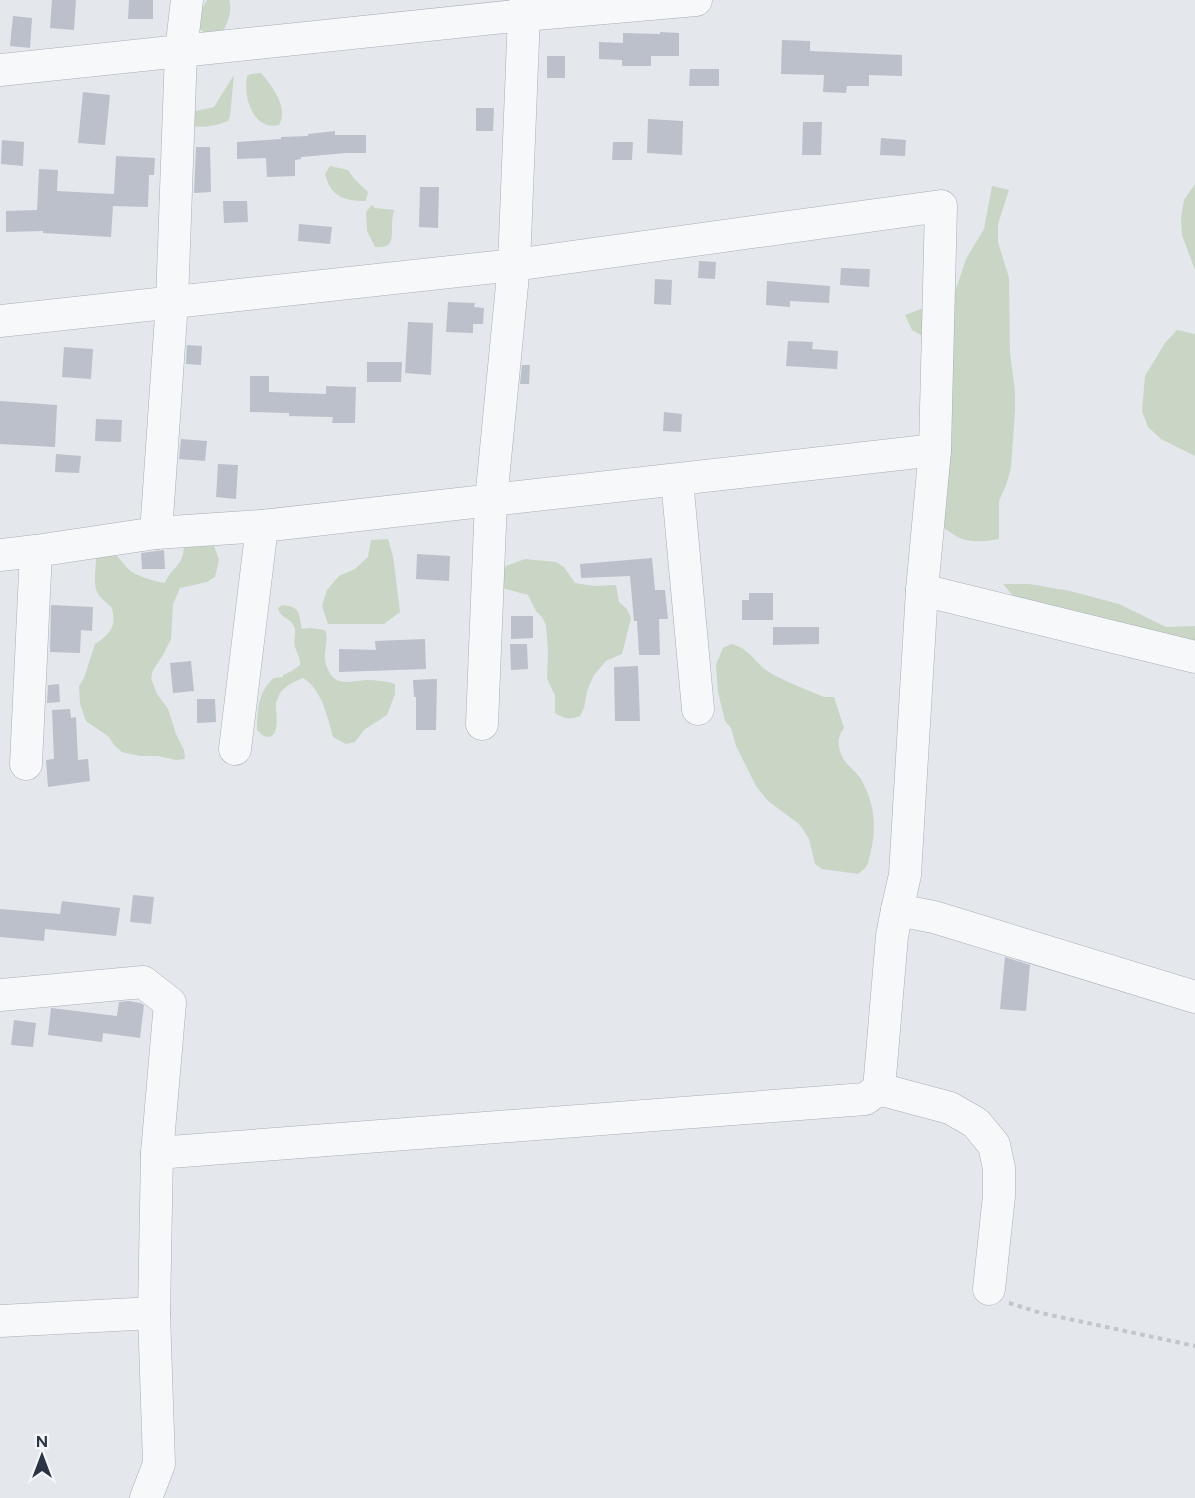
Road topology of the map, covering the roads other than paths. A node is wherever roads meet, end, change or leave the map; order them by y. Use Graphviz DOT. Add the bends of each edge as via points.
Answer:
graph roads {
  1 [pos="187,0"];
  2 [pos="696,0"];
  3 [pos="525,8"];
  4 [pos="181,51"];
  5 [pos="0,70"];
  6 [pos="514,265"];
  7 [pos="172,302"];
  8 [pos="0,321"];
  9 [pos="935,450"];
  10 [pos="677,480"];
  11 [pos="491,500"];
  12 [pos="262,526"];
  13 [pos="156,533"];
  14 [pos="36,551"];
  15 [pos="0,555"];
  16 [pos="922,590"];
  17 [pos="1195,657"];
  18 [pos="698,709"];
  19 [pos="482,724"];
  20 [pos="235,748"];
  21 [pos="26,764"];
  22 [pos="897,910"];
  23 [pos="0,995"];
  24 [pos="1195,997"];
  25 [pos="879,1089"];
  26 [pos="157,1152"];
  27 [pos="989,1289"];
  28 [pos="154,1313"];
  29 [pos="0,1321"];
  30 [pos="146,1498"];
  1 -- 4 [label="street"];
  2 -- 3 [label="street"];
  3 -- 4 [label="street"];
  3 -- 6 [label="street"];
  4 -- 5 [label="street"];
  4 -- 7 [label="street"];
  6 -- 7 [label="street"];
  6 -- 9 [label="street" via="941,206"];
  6 -- 11 [label="street"];
  7 -- 8 [label="street"];
  7 -- 13 [label="street"];
  9 -- 10 [label="street"];
  9 -- 16 [label="street"];
  10 -- 11 [label="street"];
  10 -- 18 [label="street"];
  11 -- 12 [label="street"];
  11 -- 19 [label="street"];
  12 -- 13 [label="street"];
  12 -- 20 [label="street"];
  13 -- 14 [label="street"];
  14 -- 15 [label="street"];
  14 -- 21 [label="street"];
  16 -- 17 [label="street"];
  16 -- 22 [label="street" via="905,875"];
  22 -- 24 [label="street" via="934,917"];
  22 -- 25 [label="street"];
  23 -- 26 [label="street" via="143,982 170,1003"];
  25 -- 26 [label="street" via="865,1099"];
  25 -- 27 [label="street" via="950,1108 976,1123 994,1144 999,1196"];
  26 -- 28 [label="street"];
  28 -- 29 [label="street"];
  28 -- 30 [label="street" via="159,1464"];
}
